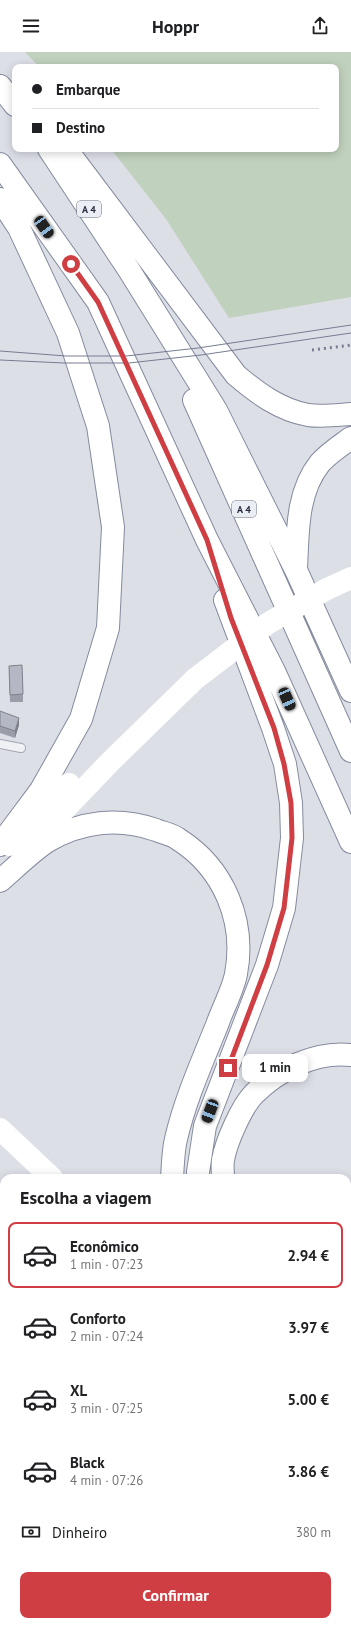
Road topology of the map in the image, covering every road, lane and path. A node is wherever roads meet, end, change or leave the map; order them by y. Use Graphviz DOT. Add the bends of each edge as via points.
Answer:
graph roads {
  1 [pos="0,81"];
  2 [pos="0,86"];
  3 [pos="12,93"];
  4 [pos="12,101"];
  5 [pos="51,152"];
  6 [pos="68,152"];
  7 [pos="0,164"];
  8 [pos="0,199"];
  9 [pos="129,270"];
  10 [pos="351,414"];
  11 [pos="351,438"];
  12 [pos="207,540"];
  13 [pos="351,565"];
  14 [pos="296,570"];
  15 [pos="351,578"];
  16 [pos="196,670"];
  17 [pos="351,691"];
  18 [pos="0,744"];
  19 [pos="21,748"];
  20 [pos="351,751"];
  21 [pos="351,842"];
  22 [pos="0,845"];
  23 [pos="0,854"];
  24 [pos="0,880"];
  25 [pos="351,1055"];
  26 [pos="0,1129"];
  27 [pos="48,1174"];
  28 [pos="172,1174"];
  29 [pos="198,1174"];
  30 [pos="223,1174"];
  1 -- 3 [label="main road"];
  2 -- 4 [label="main road"];
  5 -- 9 [label="main road, A 4"];
  6 -- 10 [label="main road" via="236,375 267,400 288,408 307,414"];
  7 -- 12 [label="main road" via="98,302"];
  8 -- 22 [label="main road" via="19,228 68,333 98,426 113,527 108,628 81,719 41,790"];
  9 -- 14 [label="main road" via="216,410"];
  9 -- 20 [label="main road, A 4" via="204,419"];
  11 -- 14 [label="main road" via="320,464 302,498 298,520"];
  12 -- 21 [label="main road" via="274,671"];
  12 -- 29 [label="main road" via="231,618 274,728 291,803 292,838 284,908 267,965 205,1126"];
  13 -- 16 [label="main road" via="319,579 260,614"];
  14 -- 17 [label="main road"];
  15 -- 16 [label="main road, bridge" via="267,624"];
  16 -- 23 [label="main road" via="102,749"];
  16 -- 24 [label="main road"];
  18 -- 19 [label="lane"];
  24 -- 28 [label="main road" via="45,843 69,830 97,823 123,822 144,826 177,838 199,854 218,877 229,898 238,936 236,975 183,1114 175,1140"];
  25 -- 30 [label="main road" via="311,1058 280,1073 254,1094 234,1126 223,1160"];
  26 -- 27 [label="main road"];
}
